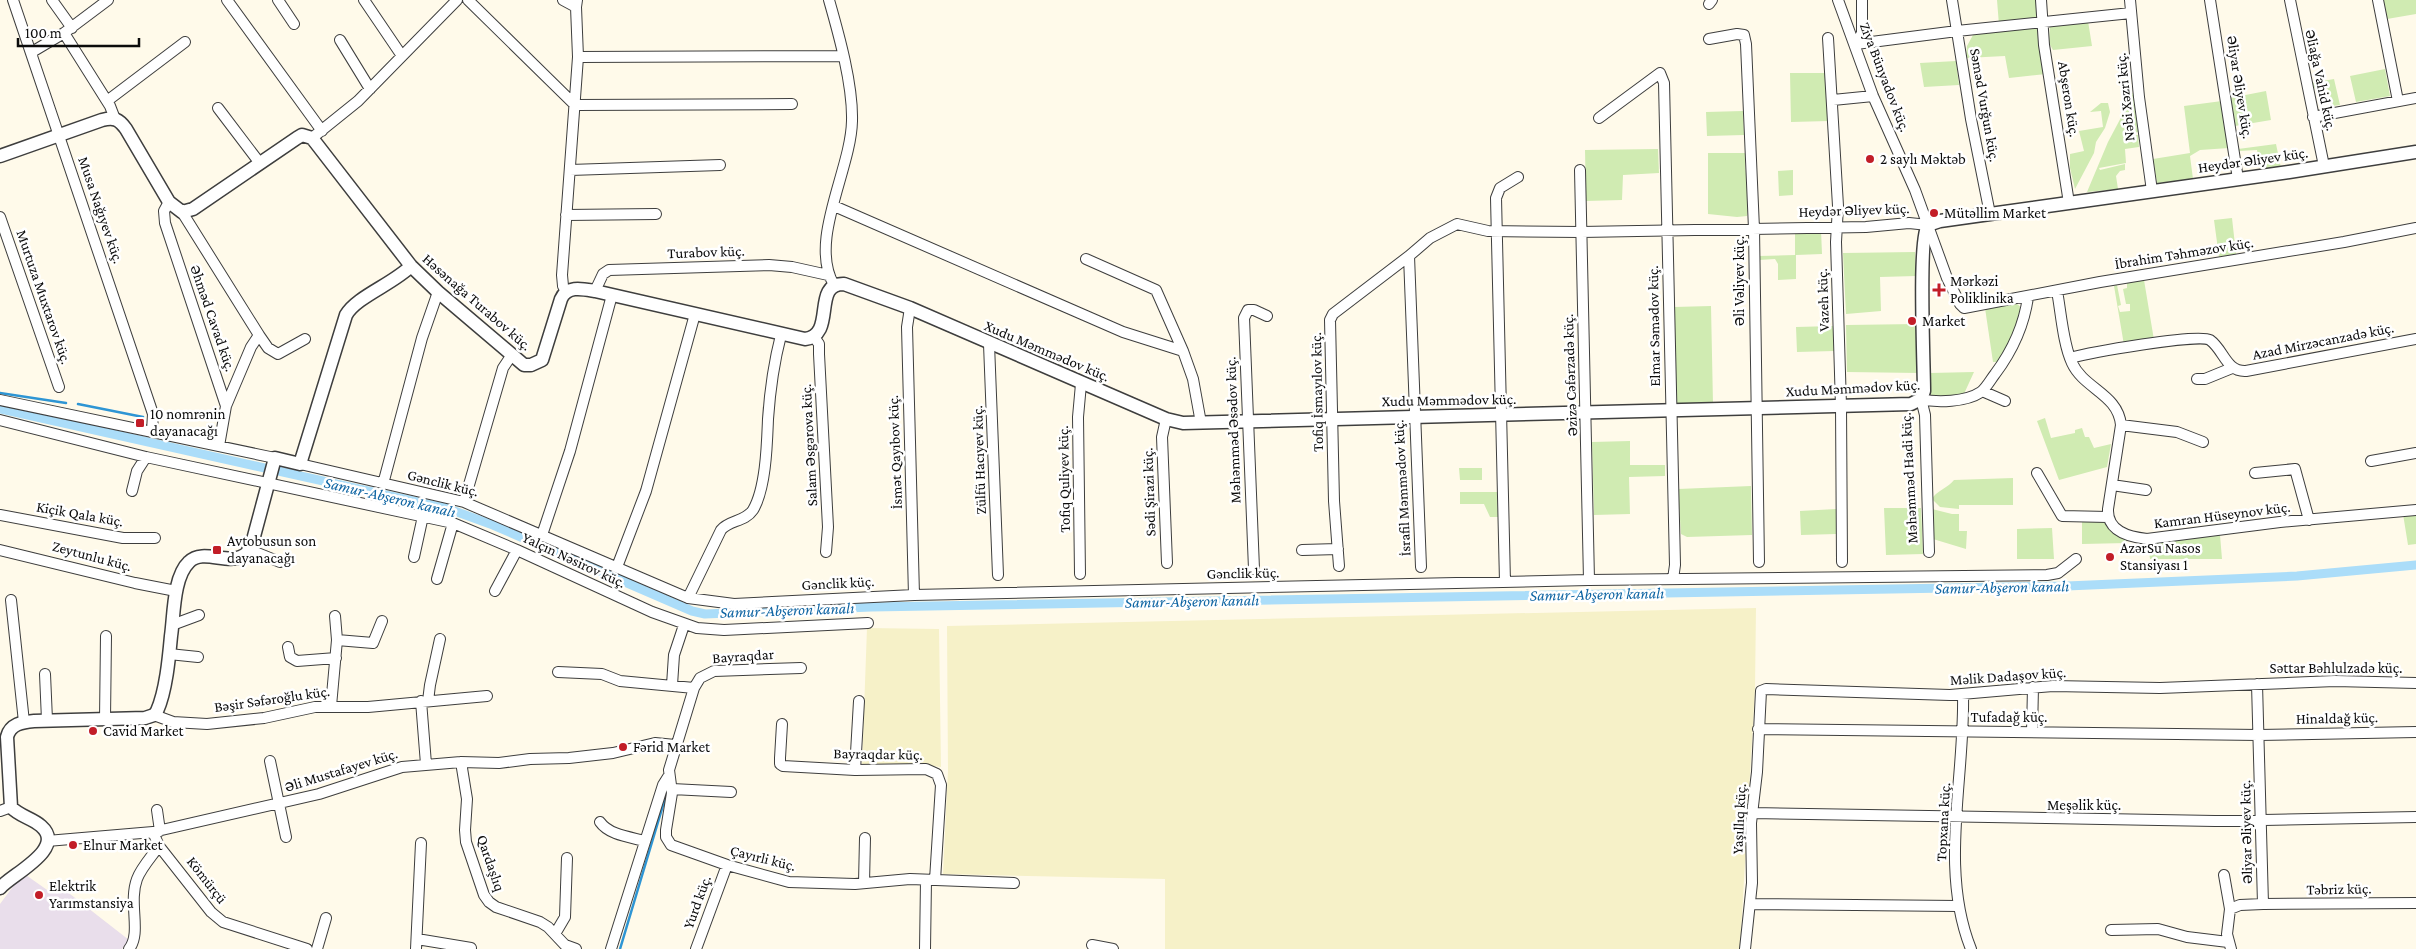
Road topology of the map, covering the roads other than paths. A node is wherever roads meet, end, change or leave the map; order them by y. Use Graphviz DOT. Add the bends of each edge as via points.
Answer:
graph roads {
  1 [pos="13,0"];
  2 [pos="52,0"];
  3 [pos="108,0"];
  4 [pos="227,0"];
  5 [pos="278,0"];
  6 [pos="364,0"];
  7 [pos="457,0"];
  8 [pos="468,0"];
  9 [pos="563,0"];
  10 [pos="830,0"];
  11 [pos="1838,0"];
  12 [pos="1862,0"];
  13 [pos="1952,0"];
  14 [pos="2041,0"];
  15 [pos="2130,0"];
  16 [pos="2210,0"];
  17 [pos="2290,0"];
  18 [pos="2378,0"];
  19 [pos="577,4"];
  20 [pos="2131,13"];
  21 [pos="2043,23"];
  22 [pos="294,24"];
  23 [pos="68,30"];
  24 [pos="1957,31"];
  25 [pos="1828,38"];
  26 [pos="1709,39"];
  27 [pos="340,40"];
  28 [pos="186,42"];
  29 [pos="1856,44"];
  30 [pos="32,52"];
  31 [pos="402,56"];
  32 [pos="842,56"];
  33 [pos="578,57"];
  34 [pos="370,89"];
  35 [pos="1873,96"];
  36 [pos="2416,98"];
  37 [pos="1833,100"];
  38 [pos="107,101"];
  39 [pos="2398,101"];
  40 [pos="792,104"];
  41 [pos="575,105"];
  42 [pos="218,108"];
  43 [pos="2313,117"];
  44 [pos="1599,118"];
  45 [pos="115,119"];
  46 [pos="317,134"];
  47 [pos="60,136"];
  48 [pos="2416,152"];
  49 [pos="0,156"];
  50 [pos="259,162"];
  51 [pos="720,165"];
  52 [pos="2324,166"];
  53 [pos="570,170"];
  54 [pos="1580,170"];
  55 [pos="1518,177"];
  56 [pos="2238,179"];
  57 [pos="2152,190"];
  58 [pos="169,202"];
  59 [pos="2069,203"];
  60 [pos="834,206"];
  61 [pos="182,212"];
  62 [pos="656,214"];
  63 [pos="1990,214"];
  64 [pos="566,215"];
  65 [pos="0,217"];
  66 [pos="1928,225"];
  67 [pos="1837,227"];
  68 [pos="2416,228"];
  69 [pos="1754,229"];
  70 [pos="1497,231"];
  71 [pos="1667,231"];
  72 [pos="1581,232"];
  73 [pos="1408,256"];
  74 [pos="1086,259"];
  75 [pos="411,266"];
  76 [pos="831,280"];
  77 [pos="595,291"];
  78 [pos="2057,291"];
  79 [pos="438,292"];
  80 [pos="566,292"];
  81 [pos="612,295"];
  82 [pos="2028,296"];
  83 [pos="1960,304"];
  84 [pos="910,308"];
  85 [pos="695,314"];
  86 [pos="1267,316"];
  87 [pos="781,334"];
  88 [pos="259,335"];
  89 [pos="814,337"];
  90 [pos="305,339"];
  91 [pos="2416,339"];
  92 [pos="989,344"];
  93 [pos="1183,351"];
  94 [pos="511,356"];
  95 [pos="2070,358"];
  96 [pos="2232,368"];
  97 [pos="2197,379"];
  98 [pos="1082,384"];
  99 [pos="59,387"];
  100 [pos="1982,391"];
  101 [pos="1920,399"];
  102 [pos="0,400"];
  103 [pos="2005,401"];
  104 [pos="226,406"];
  105 [pos="1841,406"];
  106 [pos="1755,408"];
  107 [pos="1671,411"];
  108 [pos="1586,414"];
  109 [pos="1501,415"];
  110 [pos="1414,417"];
  111 [pos="1332,418"];
  112 [pos="1166,419"];
  113 [pos="0,420"];
  114 [pos="1247,421"];
  115 [pos="1201,423"];
  116 [pos="2121,425"];
  117 [pos="152,431"];
  118 [pos="2203,442"];
  119 [pos="219,446"];
  120 [pos="2416,453"];
  121 [pos="146,458"];
  122 [pos="2371,460"];
  123 [pos="274,462"];
  124 [pos="300,464"];
  125 [pos="2037,473"];
  126 [pos="2255,473"];
  127 [pos="270,481"];
  128 [pos="383,484"];
  129 [pos="2112,485"];
  130 [pos="2146,490"];
  131 [pos="132,491"];
  132 [pos="464,502"];
  133 [pos="2416,510"];
  134 [pos="0,515"];
  135 [pos="423,516"];
  136 [pos="2108,518"];
  137 [pos="2309,520"];
  138 [pos="453,523"];
  139 [pos="542,535"];
  140 [pos="154,538"];
  141 [pos="1338,549"];
  142 [pos="0,550"];
  143 [pos="250,550"];
  144 [pos="517,550"];
  145 [pos="1302,550"];
  146 [pos="826,552"];
  147 [pos="1929,552"];
  148 [pos="414,557"];
  149 [pos="2076,558"];
  150 [pos="280,562"];
  151 [pos="1759,562"];
  152 [pos="1842,562"];
  153 [pos="1167,563"];
  154 [pos="1339,566"];
  155 [pos="617,567"];
  156 [pos="1421,567"];
  157 [pos="1254,570"];
  158 [pos="998,574"];
  159 [pos="1080,574"];
  160 [pos="437,579"];
  161 [pos="1589,580"];
  162 [pos="1673,580"];
  163 [pos="1505,582"];
  164 [pos="176,591"];
  165 [pos="495,591"];
  166 [pos="914,595"];
  167 [pos="688,598"];
  168 [pos="11,600"];
  169 [pos="199,615"];
  170 [pos="335,616"];
  171 [pos="382,621"];
  172 [pos="868,623"];
  173 [pos="172,625"];
  174 [pos="684,625"];
  175 [pos="106,636"];
  176 [pos="440,639"];
  177 [pos="337,640"];
  178 [pos="288,647"];
  179 [pos="169,654"];
  180 [pos="198,657"];
  181 [pos="336,658"];
  182 [pos="801,668"];
  183 [pos="558,672"];
  184 [pos="45,674"];
  185 [pos="2416,683"];
  186 [pos="2257,684"];
  187 [pos="672,685"];
  188 [pos="2033,687"];
  189 [pos="694,688"];
  190 [pos="1761,691"];
  191 [pos="1963,695"];
  192 [pos="487,696"];
  193 [pos="424,701"];
  194 [pos="859,702"];
  195 [pos="331,706"];
  196 [pos="154,715"];
  197 [pos="105,719"];
  198 [pos="47,720"];
  199 [pos="24,722"];
  200 [pos="782,724"];
  201 [pos="1758,729"];
  202 [pos="4,731"];
  203 [pos="1964,732"];
  204 [pos="2032,732"];
  205 [pos="2416,732"];
  206 [pos="2259,735"];
  207 [pos="675,745"];
  208 [pos="270,761"];
  209 [pos="461,762"];
  210 [pos="426,764"];
  211 [pos="855,770"];
  212 [pos="668,777"];
  213 [pos="672,789"];
  214 [pos="731,792"];
  215 [pos="278,804"];
  216 [pos="6,809"];
  217 [pos="158,810"];
  218 [pos="1752,813"];
  219 [pos="2416,817"];
  220 [pos="1957,818"];
  221 [pos="2262,821"];
  222 [pos="600,822"];
  223 [pos="157,832"];
  224 [pos="286,837"];
  225 [pos="865,838"];
  226 [pos="47,841"];
  227 [pos="645,842"];
  228 [pos="421,843"];
  229 [pos="159,846"];
  230 [pos="567,858"];
  231 [pos="727,865"];
  232 [pos="2224,875"];
  233 [pos="930,880"];
  234 [pos="1014,882"];
  235 [pos="864,883"];
  236 [pos="0,888"];
  237 [pos="2416,903"];
  238 [pos="1750,904"];
  239 [pos="2262,904"];
  240 [pos="1958,906"];
  241 [pos="2230,909"];
  242 [pos="326,918"];
  243 [pos="2111,930"];
  244 [pos="555,934"];
  245 [pos="278,944"];
  246 [pos="416,944"];
  247 [pos="1092,945"];
  248 [pos="2230,946"];
  249 [pos="471,948"];
  250 [pos="129,949"];
  251 [pos="307,949"];
  252 [pos="317,949"];
  253 [pos="576,949"];
  254 [pos="611,949"];
  255 [pos="696,949"];
  256 [pos="925,949"];
  257 [pos="1113,949"];
  258 [pos="1744,949"];
  259 [pos="1971,949"];
  1 -- 30 [label="street, Musa Nağıyev küç."];
  2 -- 23 [label="street"];
  3 -- 23 [label="street"];
  4 -- 46 [label="street"];
  5 -- 22 [label="street"];
  6 -- 31 [label="street"];
  7 -- 31 [label="street"];
  8 -- 41 [label="street"];
  9 -- 19 [label="street"];
  10 -- 32 [label="street"];
  11 -- 29 [label="street, Ziya Bünyadov küç."];
  12 -- 29 [label="street" via="1862,33"];
  13 -- 24 [label="street, Səməd Vurğun küç."];
  14 -- 21 [label="street, Abşeron küç."];
  15 -- 20 [label="street, Nəbi Xəzri küç."];
  16 -- 56 [label="street, Əliyar Əliyev küç."];
  17 -- 43 [label="street, Əliağa Vahid küç."];
  18 -- 39 [label="street"];
  19 -- 33 [label="street"];
  20 -- 21 [label="street"];
  20 -- 57 [label="street, Nəbi Xəzri küç."];
  21 -- 24 [label="street"];
  21 -- 59 [label="street, Abşeron küç."];
  23 -- 30 [label="street"];
  23 -- 38 [label="street"];
  24 -- 29 [label="street"];
  24 -- 63 [label="street, Səməd Vurğun küç."];
  25 -- 37 [label="street, Vazeh küç."];
  26 -- 69 [label="street, Əli Vəliyev küç." via="1744,35"];
  27 -- 34 [label="street"];
  28 -- 38 [label="street"];
  29 -- 35 [label="street, Ziya Bünyadov küç."];
  30 -- 47 [label="street, Musa Nağıyev küç."];
  31 -- 34 [label="street"];
  32 -- 33 [label="street"];
  32 -- 60 [label="street" via="851,103 852,131"];
  33 -- 41 [label="street"];
  34 -- 46 [label="street"];
  35 -- 37 [label="street"];
  35 -- 66 [label="street, Ziya Bünyadov küç."];
  36 -- 39 [label="street"];
  37 -- 67 [label="street, Vazeh küç."];
  38 -- 45 [label="street"];
  39 -- 43 [label="street"];
  40 -- 41 [label="street"];
  41 -- 53 [label="street"];
  42 -- 50 [label="street"];
  43 -- 52 [label="street, Əliağa Vahid küç."];
  44 -- 71 [label="street, Elmar Səmədov küç." via="1660,72 1664,83"];
  45 -- 47 [label="street" via="102,120"];
  45 -- 58 [label="street" via="126,129"];
  46 -- 50 [label="street" via="302,135"];
  46 -- 75 [label="street, Həsənağa Turabov küç."];
  47 -- 49 [label="street"];
  47 -- 117 [label="street, Musa Nağıyev küç." via="153,414"];
  48 -- 52 [label="street, Heydər Əliyev küç."];
  50 -- 61 [label="street" via="193,209"];
  51 -- 53 [label="street"];
  52 -- 56 [label="street, Heydər Əliyev küç."];
  53 -- 64 [label="street"];
  54 -- 72 [label="street, Əzizə Cəfərzadə küç."];
  55 -- 70 [label="street" via="1497,192"];
  56 -- 57 [label="street, Heydər Əliyev küç."];
  57 -- 59 [label="street, Heydər Əliyev küç."];
  58 -- 61 [label="street"];
  58 -- 104 [label="street, Əhməd Cavad küç." via="164,211 165,223"];
  59 -- 63 [label="street, Heydər Əliyev küç."];
  60 -- 76 [label="street" via="826,240"];
  60 -- 93 [label="street" via="1123,332"];
  61 -- 88 [label="street"];
  62 -- 64 [label="street"];
  63 -- 66 [label="street, Heydər Əliyev küç."];
  64 -- 80 [label="street" via="562,282"];
  65 -- 99 [label="street, Murtuza Muxtarov küç."];
  66 -- 67 [label="street, Heydər Əliyev küç."];
  66 -- 83 [label="street, Ziya Bünyadov küç."];
  66 -- 101 [label="street, Məhəmməd Hadi küç." via="1924,231 1924,391"];
  67 -- 69 [label="street, Heydər Əliyev küç."];
  67 -- 105 [label="street, Vazeh küç."];
  68 -- 78 [label="street, İbrahim Təhməzov küç."];
  69 -- 71 [label="street, Heydər Əliyev küç."];
  69 -- 106 [label="street, Əli Vəliyev küç."];
  70 -- 72 [label="street, Heydər Əliyev küç."];
  70 -- 73 [label="street, Heydər Əliyev küç." via="1457,224 1430,238"];
  70 -- 109 [label="street"];
  71 -- 72 [label="street, Heydər Əliyev küç."];
  71 -- 107 [label="street, Elmar Səmədov küç."];
  72 -- 108 [label="street, Əzizə Cəfərzadə küç."];
  73 -- 110 [label="street, İsrafil Məmmədov küç."];
  73 -- 111 [label="street, Tofiq İsmayılov küç." via="1333,314 1330,320"];
  74 -- 93 [label="street" via="1156,290"];
  75 -- 79 [label="street, Həsənağa Turabov küç."];
  75 -- 124 [label="street" via="395,280 359,301 346,315"];
  76 -- 77 [label="street, Turabov küç." via="792,267 768,265 609,270 603,274"];
  76 -- 84 [label="street, Xudu Məmmədov küç."];
  76 -- 89 [label="street" via="821,327"];
  77 -- 80 [label="street" via="577,288"];
  77 -- 81 [label="street"];
  78 -- 82 [label="street, İbrahim Təhməzov küç."];
  78 -- 95 [label="street"];
  79 -- 94 [label="street, Həsənağa Turabov küç."];
  79 -- 128 [label="street" via="422,338"];
  80 -- 94 [label="street, Həsənağa Turabov küç." via="542,360 532,366"];
  81 -- 85 [label="street"];
  81 -- 139 [label="street" via="570,450"];
  82 -- 83 [label="street, İbrahim Təhməzov küç." via="1969,308"];
  82 -- 100 [label="street" via="2023,325 2011,352"];
  84 -- 92 [label="street, Xudu Məmmədov küç."];
  84 -- 166 [label="street, İsmət Qayıbov küç." via="907,327"];
  85 -- 87 [label="street"];
  85 -- 155 [label="street" via="646,491"];
  86 -- 114 [label="street, Məhəmməd Əsədov küç." via="1248,310 1244,318"];
  87 -- 89 [label="street" via="798,339"];
  87 -- 167 [label="street" via="774,361 764,467 754,508 744,518 721,530"];
  88 -- 90 [label="street" via="268,348 278,354"];
  88 -- 104 [label="street"];
  89 -- 146 [label="street, Salam Əsgərova küç." via="820,354 828,527"];
  91 -- 96 [label="street, Azad Mirzəcanzadə küç." via="2246,371"];
  92 -- 98 [label="street, Xudu Məmmədov küç."];
  92 -- 158 [label="street, Zülfü Hacıyev küç."];
  93 -- 115 [label="street" via="1193,379"];
  94 -- 132 [label="street" via="503,368"];
  95 -- 96 [label="street, Azad Mirzəcanzadə küç." via="2200,338 2210,340"];
  95 -- 116 [label="street" via="2082,376 2114,404"];
  96 -- 97 [label="street"];
  98 -- 112 [label="street, Xudu Məmmədov küç."];
  98 -- 159 [label="street, Tofiq Quliyev küç." via="1078,417"];
  100 -- 101 [label="street, Xudu Məmmədov küç." via="1965,398"];
  100 -- 103 [label="street"];
  101 -- 105 [label="street, Xudu Məmmədov küç." via="1911,404"];
  101 -- 147 [label="street, Məhəmməd Hadi küç." via="1925,415"];
  102 -- 117 [label="street"];
  104 -- 119 [label="street, Əhməd Cavad küç."];
  105 -- 106 [label="street, Xudu Məmmədov küç."];
  105 -- 152 [label="street, Vazeh küç."];
  106 -- 107 [label="street, Xudu Məmmədov küç."];
  106 -- 151 [label="street, Əli Vəliyev küç."];
  107 -- 108 [label="street, Xudu Məmmədov küç."];
  107 -- 162 [label="street, Elmar Səmədov küç."];
  108 -- 109 [label="street, Xudu Məmmədov küç."];
  108 -- 161 [label="street, Əzizə Cəfərzadə küç."];
  109 -- 110 [label="street, Xudu Məmmədov küç."];
  109 -- 163 [label="street"];
  110 -- 111 [label="street, Xudu Məmmədov küç."];
  110 -- 156 [label="street, İsrafil Məmmədov küç."];
  111 -- 114 [label="street, Xudu Məmmədov küç."];
  111 -- 141 [label="street, Tofiq İsmayılov küç."];
  112 -- 115 [label="street, Xudu Məmmədov küç."];
  112 -- 153 [label="street, Sədi Şirazi küç." via="1162,437"];
  113 -- 121 [label="street"];
  114 -- 115 [label="street, Xudu Məmmədov küç."];
  114 -- 157 [label="street, Məhəmməd Əsədov küç."];
  116 -- 118 [label="street" via="2177,432"];
  116 -- 129 [label="street"];
  117 -- 119 [label="street"];
  119 -- 123 [label="street"];
  120 -- 122 [label="street"];
  121 -- 127 [label="street"];
  121 -- 131 [label="street" via="137,471"];
  123 -- 124 [label="street"];
  123 -- 127 [label="street"];
  124 -- 128 [label="street, Gənclik küç."];
  125 -- 136 [label="street" via="2062,516"];
  126 -- 137 [label="street" via="2296,469"];
  127 -- 135 [label="street, Yalçın Nəsirov küç."];
  127 -- 143 [label="street"];
  128 -- 132 [label="street, Gənclik küç."];
  129 -- 130 [label="street"];
  129 -- 136 [label="street"];
  132 -- 139 [label="street, Gənclik küç."];
  133 -- 137 [label="street, Kamran Hüseynov küç."];
  134 -- 140 [label="street, Kiçik Qala küç." via="124,538"];
  135 -- 138 [label="street, Yalçın Nəsirov küç."];
  135 -- 148 [label="street"];
  136 -- 137 [label="street, Kamran Hüseynov küç." via="2111,526 2122,533 2147,539"];
  138 -- 144 [label="street, Yalçın Nəsirov küç."];
  138 -- 160 [label="street"];
  139 -- 155 [label="street, Gənclik küç."];
  141 -- 145 [label="street"];
  141 -- 154 [label="street, Tofiq İsmayılov küç."];
  142 -- 164 [label="street, Zeytunlu küç."];
  143 -- 150 [label="street"];
  143 -- 164 [label="street" via="237,558 191,560 186,564"];
  144 -- 165 [label="street"];
  144 -- 174 [label="street, Yalçın Nəsirov küç."];
  149 -- 162 [label="street, Gənclik küç." via="2058,573 2047,575"];
  155 -- 167 [label="street, Gənclik küç."];
  161 -- 162 [label="street, Gənclik küç."];
  161 -- 163 [label="street, Gənclik küç."];
  163 -- 166 [label="street, Gənclik küç."];
  164 -- 173 [label="street"];
  166 -- 167 [label="street, Gənclik küç." via="734,604"];
  168 -- 199 [label="street"];
  169 -- 173 [label="street"];
  170 -- 177 [label="street"];
  171 -- 177 [label="street" via="373,643"];
  172 -- 174 [label="street, Yalçın Nəsirov küç." via="724,630"];
  173 -- 179 [label="street"];
  174 -- 187 [label="street" via="674,655"];
  175 -- 197 [label="street"];
  176 -- 193 [label="street"];
  177 -- 181 [label="street"];
  178 -- 181 [label="street" via="290,657 297,661"];
  179 -- 180 [label="street"];
  179 -- 196 [label="street" via="159,707"];
  181 -- 195 [label="street"];
  182 -- 189 [label="street, Bayraqdar" via="714,671 700,678"];
  183 -- 187 [label="street" via="602,674 620,681"];
  184 -- 198 [label="street"];
  185 -- 186 [label="street, Səttar Bəhlulzadə küç." via="2335,681"];
  186 -- 188 [label="street, Məlik Dadaşov küç." via="2160,688"];
  186 -- 206 [label="street, Əliyar Əliyev küç."];
  187 -- 189 [label="street"];
  188 -- 191 [label="street, Məlik Dadaşov küç."];
  188 -- 204 [label="street"];
  189 -- 207 [label="street, Bayraqdar"];
  190 -- 191 [label="street, Məlik Dadaşov küç."];
  190 -- 201 [label="street, Yaşıllıq küç."];
  191 -- 203 [label="street, Topxana küç."];
  192 -- 193 [label="street, Bəşir Səfəroğlu küç."];
  193 -- 195 [label="street, Bəşir Səfəroğlu küç." via="368,707"];
  193 -- 210 [label="street"];
  194 -- 211 [label="street"];
  195 -- 196 [label="street, Bəşir Səfəroğlu küç." via="207,724 173,722"];
  196 -- 197 [label="street, Bəşir Səfəroğlu küç."];
  197 -- 198 [label="street, Bəşir Səfəroğlu küç."];
  198 -- 199 [label="street, Bəşir Səfəroğlu küç."];
  199 -- 202 [label="street, Bəşir Səfəroğlu küç."];
  200 -- 211 [label="street, Bayraqdar küç." via="780,758 783,766"];
  201 -- 203 [label="street, Tufadağ küç."];
  201 -- 218 [label="street, Yaşıllıq küç."];
  202 -- 216 [label="street, Bəşir Səfəroğlu küç."];
  203 -- 204 [label="street, Tufadağ küç."];
  203 -- 220 [label="street, Topxana küç."];
  204 -- 206 [label="street, Tufadağ küç."];
  205 -- 206 [label="street, Hinaldağ küç."];
  206 -- 221 [label="street, Əliyar Əliyev küç."];
  207 -- 209 [label="street, Əli Mustafayev küç." via="655,743 618,752 569,758"];
  207 -- 212 [label="street"];
  208 -- 215 [label="street"];
  209 -- 210 [label="street, Əli Mustafayev küç."];
  209 -- 244 [label="street, Qardaşlıq" via="467,798 466,842 484,895 488,902 540,922"];
  210 -- 215 [label="street, Əli Mustafayev küç." via="391,769 348,785"];
  211 -- 233 [label="street, Bayraqdar küç." via="916,768 937,774 941,785"];
  212 -- 213 [label="street, Çayırli küç."];
  212 -- 227 [label="street"];
  213 -- 214 [label="street"];
  213 -- 231 [label="street, Çayırli küç." via="666,830 668,842"];
  215 -- 223 [label="street, Əli Mustafayev küç."];
  215 -- 224 [label="street"];
  216 -- 226 [label="street, Bəşir Səfəroğlu küç." via="42,827"];
  217 -- 223 [label="street, Kömürçü"];
  218 -- 220 [label="street, Meşəlik küç."];
  218 -- 238 [label="street, Yaşıllıq küç."];
  219 -- 221 [label="street, Meşəlik küç."];
  220 -- 221 [label="street, Meşəlik küç."];
  220 -- 240 [label="street, Topxana küç."];
  221 -- 239 [label="street, Əliyar Əliyev küç."];
  222 -- 227 [label="street" via="610,832"];
  223 -- 226 [label="street, Əli Mustafayev küç."];
  223 -- 229 [label="street, Kömürçü"];
  225 -- 235 [label="street"];
  226 -- 236 [label="street" via="40,856"];
  227 -- 254 [label="street"];
  228 -- 246 [label="street"];
  229 -- 245 [label="street, Kömürçü" via="217,918"];
  229 -- 250 [label="street" via="136,880 132,904 136,937"];
  230 -- 244 [label="street" via="565,917"];
  231 -- 235 [label="street, Çayırli küç." via="789,882"];
  231 -- 255 [label="street, Yurd küç."];
  232 -- 241 [label="street"];
  233 -- 234 [label="street, Çayırli küç."];
  233 -- 235 [label="street, Çayırli küç." via="890,879"];
  233 -- 256 [label="street, Bayraqdar küç."];
  237 -- 239 [label="street, Təbriz küç."];
  238 -- 240 [label="street"];
  238 -- 258 [label="street, Yaşıllıq küç."];
  239 -- 241 [label="street, Əliyar Əliyev küç."];
  240 -- 259 [label="street, Topxana küç."];
  241 -- 248 [label="street"];
  242 -- 252 [label="street"];
  243 -- 248 [label="street" via="2158,929"];
  244 -- 253 [label="street, Qardaşlıq"];
  245 -- 251 [label="street, Kömürçü"];
  246 -- 249 [label="street"];
  247 -- 257 [label="street"];
}
